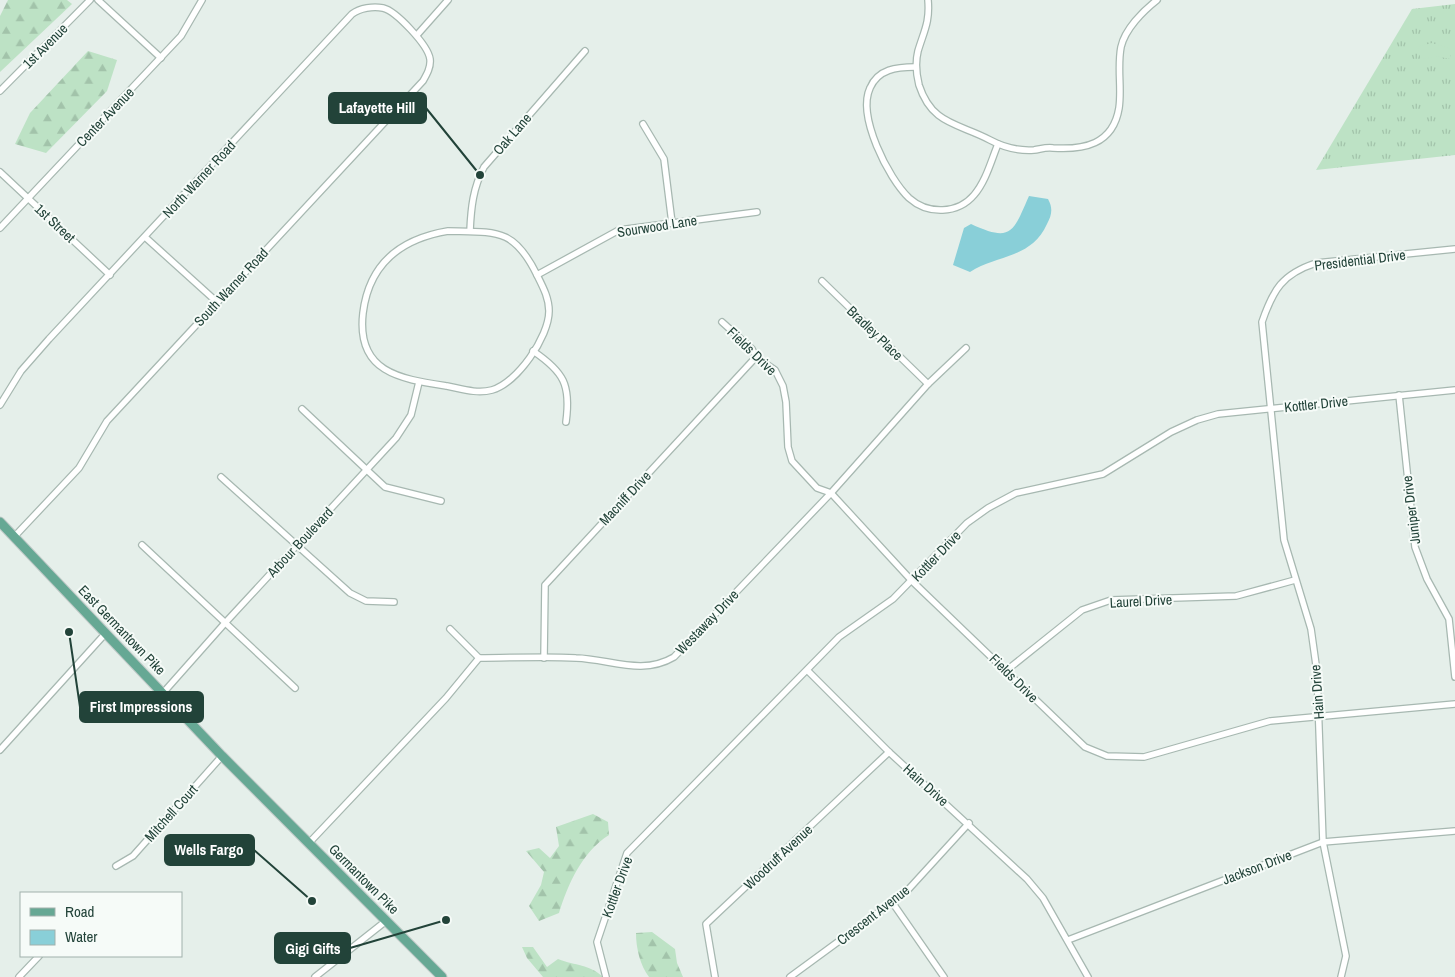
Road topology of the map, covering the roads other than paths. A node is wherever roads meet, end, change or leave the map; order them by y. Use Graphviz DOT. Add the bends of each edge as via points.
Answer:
graph roads {
  1 [pos="90,0"];
  2 [pos="98,0"];
  3 [pos="202,0"];
  4 [pos="448,0"];
  5 [pos="928,0"];
  6 [pos="1158,0"];
  7 [pos="416,35"];
  8 [pos="585,51"];
  9 [pos="161,58"];
  10 [pos="915,67"];
  11 [pos="0,91"];
  12 [pos="643,124"];
  13 [pos="998,144"];
  14 [pos="0,172"];
  15 [pos="28,198"];
  16 [pos="757,212"];
  17 [pos="672,223"];
  18 [pos="0,228"];
  19 [pos="470,232"];
  20 [pos="146,237"];
  21 [pos="1455,249"];
  22 [pos="110,275"];
  23 [pos="537,276"];
  24 [pos="822,281"];
  25 [pos="217,302"];
  26 [pos="722,322"];
  27 [pos="966,348"];
  28 [pos="533,351"];
  29 [pos="756,357"];
  30 [pos="419,382"];
  31 [pos="928,384"];
  32 [pos="1455,390"];
  33 [pos="1399,395"];
  34 [pos="0,404"];
  35 [pos="302,409"];
  36 [pos="1270,409"];
  37 [pos="566,422"];
  38 [pos="367,471"];
  39 [pos="221,477"];
  40 [pos="830,494"];
  41 [pos="441,501"];
  42 [pos="0,522"];
  43 [pos="14,537"];
  44 [pos="142,545"];
  45 [pos="297,545"];
  46 [pos="1295,580"];
  47 [pos="912,581"];
  48 [pos="394,602"];
  49 [pos="225,622"];
  50 [pos="450,629"];
  51 [pos="106,634"];
  52 [pos="478,658"];
  53 [pos="544,658"];
  54 [pos="1007,670"];
  55 [pos="808,672"];
  56 [pos="1455,677"];
  57 [pos="295,688"];
  58 [pos="164,693"];
  59 [pos="1455,704"];
  60 [pos="1320,715"];
  61 [pos="0,750"];
  62 [pos="889,752"];
  63 [pos="222,756"];
  64 [pos="969,823"];
  65 [pos="1455,831"];
  66 [pos="1323,842"];
  67 [pos="309,843"];
  68 [pos="116,866"];
  69 [pos="892,902"];
  70 [pos="386,922"];
  71 [pos="1068,940"];
  72 [pos="37,957"];
  73 [pos="19,977"];
  74 [pos="315,977"];
  75 [pos="442,977"];
  76 [pos="606,977"];
  77 [pos="715,977"];
  78 [pos="790,977"];
  79 [pos="944,977"];
  80 [pos="1088,977"];
  81 [pos="1341,977"];
  1 -- 11 [label="street, 1st Avenue"];
  2 -- 9 [label="street"];
  3 -- 9 [label="street, Center Avenue" via="185,31"];
  4 -- 7 [label="street"];
  5 -- 10 [label="street" via="928,24"];
  6 -- 13 [label="street" via="1133,25 1121,46 1119,107 1107,134 1082,149 1023,150"];
  7 -- 20 [label="street, North Warner Road" via="386,9 367,8 352,14"];
  7 -- 25 [label="street, South Warner Road" via="430,58 429,70 423,81"];
  8 -- 19 [label="street, Oak Lane" via="484,167 472,198"];
  9 -- 15 [label="street, Center Avenue"];
  10 -- 13 [label="street" via="924,98 940,118"];
  10 -- 13 [label="street" via="888,70 878,76 867,96 867,110 884,160 911,200 931,209 949,211 963,205 983,182"];
  12 -- 17 [label="street" via="664,159"];
  14 -- 15 [label="street, 1st Street"];
  15 -- 18 [label="street, Center Avenue"];
  15 -- 22 [label="street, 1st Street"];
  16 -- 17 [label="street, Sourwood Lane"];
  17 -- 23 [label="street, Sourwood Lane" via="614,232"];
  19 -- 23 [label="street" via="511,238 526,253"];
  19 -- 30 [label="street" via="436,233 404,245 380,268 367,292 363,316 370,355 381,368"];
  20 -- 22 [label="street, North Warner Road"];
  20 -- 25 [label="street"];
  21 -- 36 [label="street, Presidential Drive" via="1316,263 1299,269 1284,280 1271,296 1262,322"];
  22 -- 34 [label="street, North Warner Road" via="36,353"];
  23 -- 28 [label="street" via="546,293 549,310 545,328"];
  24 -- 31 [label="street, Bradley Place"];
  25 -- 43 [label="street, South Warner Road" via="107,421 79,468"];
  26 -- 29 [label="street, Fields Drive"];
  27 -- 31 [label="street, Westaway Drive"];
  28 -- 30 [label="street" via="511,379 490,391"];
  28 -- 37 [label="street" via="562,376 569,400"];
  29 -- 40 [label="street, Fields Drive" via="775,370 783,386 792,461 817,488"];
  29 -- 53 [label="street, Macniff Drive" via="545,585"];
  30 -- 38 [label="street, Arbour Boulevard" via="406,426"];
  31 -- 40 [label="street, Westaway Drive"];
  32 -- 33 [label="street, Kottler Drive"];
  33 -- 36 [label="street, Kottler Drive"];
  33 -- 56 [label="street, Juniper Drive" via="1415,548 1427,579 1449,619"];
  35 -- 38 [label="street"];
  36 -- 46 [label="street, Hain Drive" via="1284,540"];
  36 -- 47 [label="street, Kottler Drive" via="1218,414 1197,420 1171,432 1103,474 1016,493 967,523"];
  38 -- 41 [label="street" via="392,490"];
  38 -- 45 [label="street, Arbour Boulevard"];
  39 -- 45 [label="street"];
  40 -- 47 [label="street, Fields Drive"];
  40 -- 53 [label="street, Westaway Drive" via="665,662 637,667 576,658"];
  42 -- 43 [label="main road, East Germantown Pike"];
  43 -- 51 [label="main road, East Germantown Pike"];
  44 -- 49 [label="street"];
  45 -- 48 [label="street" via="355,596 372,602"];
  45 -- 49 [label="street, Arbour Boulevard"];
  46 -- 54 [label="street, Laurel Drive" via="1236,596 1111,600 1082,610"];
  46 -- 60 [label="street, Hain Drive" via="1311,629"];
  47 -- 54 [label="street, Fields Drive"];
  47 -- 55 [label="street, Kottler Drive" via="893,599 840,637"];
  49 -- 57 [label="street"];
  49 -- 58 [label="street, Arbour Boulevard"];
  50 -- 52 [label="street"];
  51 -- 58 [label="main road, East Germantown Pike"];
  51 -- 61 [label="street"];
  52 -- 53 [label="street, Westaway Drive"];
  52 -- 67 [label="street" via="446,698"];
  54 -- 60 [label="street, Fields Drive" via="1085,747 1107,756 1144,757 1270,721"];
  55 -- 62 [label="street, Hain Drive"];
  55 -- 76 [label="street, Kottler Drive" via="627,853 597,942"];
  58 -- 63 [label="main road, East Germantown Pike"];
  59 -- 60 [label="street, Fields Drive"];
  60 -- 66 [label="street, Hain Drive"];
  62 -- 64 [label="street, Hain Drive"];
  62 -- 77 [label="street, Woodruff Avenue" via="706,924"];
  63 -- 67 [label="main road, East Germantown Pike"];
  63 -- 68 [label="street, Mitchell Court" via="133,856"];
  64 -- 69 [label="street, Crescent Avenue" via="906,892"];
  64 -- 71 [label="street, Hain Drive" via="1027,879 1043,898"];
  65 -- 66 [label="street, Jackson Drive"];
  66 -- 71 [label="street, Jackson Drive"];
  66 -- 81 [label="street, Hain Drive" via="1346,956"];
  67 -- 70 [label="main road, Germantown Pike"];
  69 -- 78 [label="street, Crescent Avenue"];
  69 -- 79 [label="street"];
  70 -- 74 [label="street"];
  70 -- 75 [label="main road, Germantown Pike"];
  71 -- 80 [label="street, Hain Drive"];
  72 -- 73 [label="street"];
}
